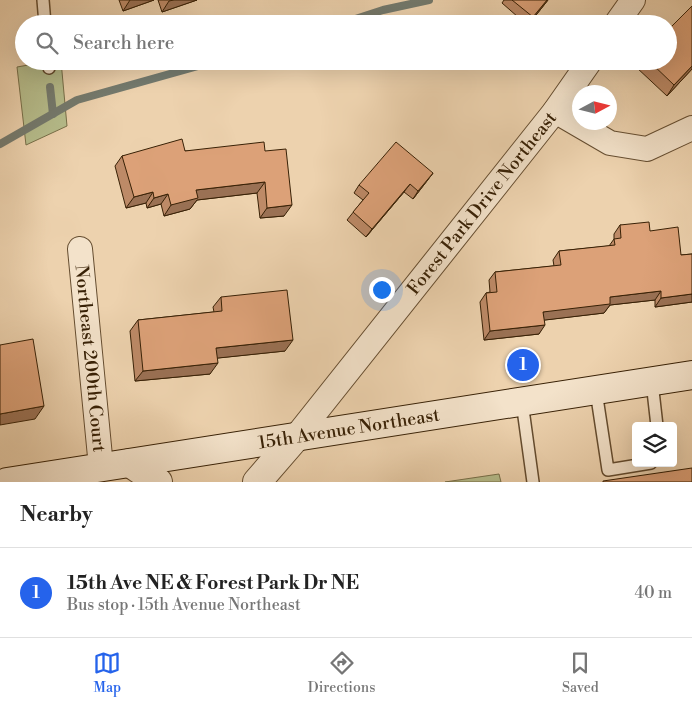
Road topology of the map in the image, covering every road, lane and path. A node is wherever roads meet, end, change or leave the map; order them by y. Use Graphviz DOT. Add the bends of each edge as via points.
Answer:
graph roads {
  1 [pos="43,0"];
  2 [pos="633,0"];
  3 [pos="44,15"];
  4 [pos="622,15"];
  5 [pos="584,70"];
  6 [pos="555,111"];
  7 [pos="692,128"];
  8 [pos="80,249"];
  9 [pos="692,375"];
  10 [pos="652,382"];
  11 [pos="596,391"];
  12 [pos="522,402"];
  13 [pos="657,422"];
  14 [pos="296,438"];
  15 [pos="130,463"];
  16 [pos="632,466"];
  17 [pos="101,467"];
  18 [pos="7,482"];
  19 [pos="158,482"];
  20 [pos="257,482"];
  21 [pos="533,482"];
  1 -- 3 [label="lane"];
  2 -- 4 [label="street"];
  5 -- 6 [label="street, Forest Park Drive Northeast"];
  6 -- 7 [label="street" via="610,143 647,149"];
  6 -- 14 [label="street, Forest Park Drive Northeast"];
  8 -- 17 [label="street, Northeast 200th Court"];
  9 -- 10 [label="main road, 15th Avenue Northeast"];
  10 -- 11 [label="main road, 15th Avenue Northeast"];
  10 -- 13 [label="lane"];
  11 -- 12 [label="main road, 15th Avenue Northeast"];
  11 -- 16 [label="lane" via="608,470"];
  12 -- 14 [label="main road, 15th Avenue Northeast"];
  12 -- 21 [label="lane"];
  14 -- 15 [label="main road, 15th Avenue Northeast"];
  14 -- 20 [label="main road, Forest Park Drive Northeast"];
  15 -- 17 [label="main road, 15th Avenue Northeast"];
  15 -- 19 [label="main road"];
  17 -- 18 [label="main road, 15th Avenue Northeast"];
}
